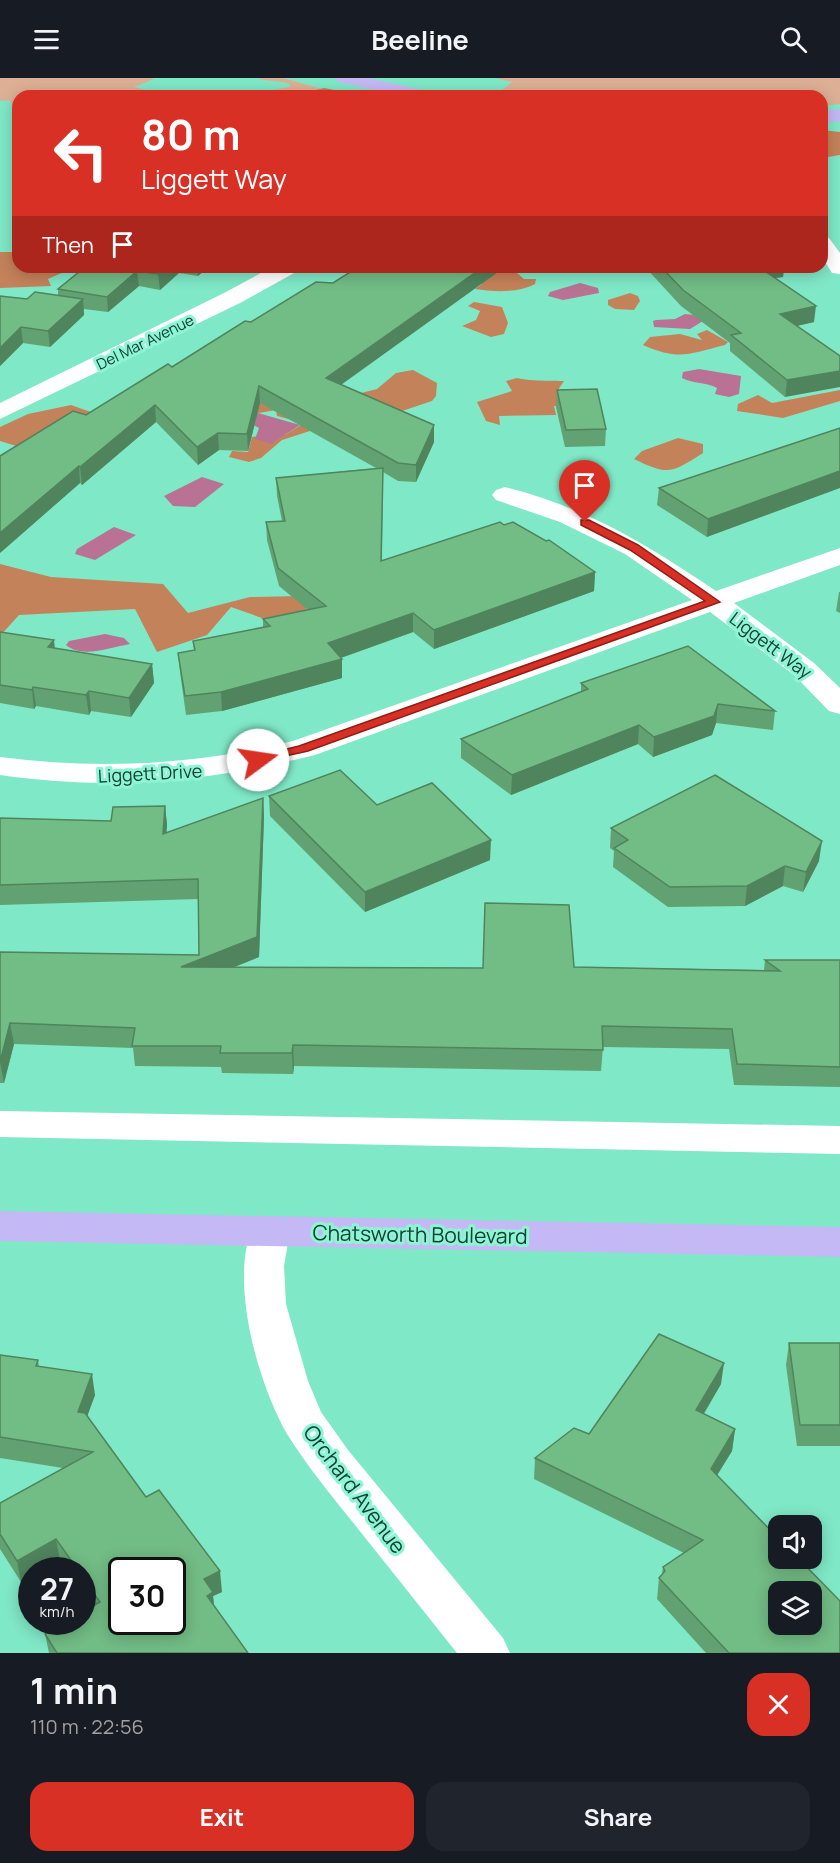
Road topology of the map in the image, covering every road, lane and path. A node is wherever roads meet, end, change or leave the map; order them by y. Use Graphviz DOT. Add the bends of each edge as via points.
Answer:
graph roads {
  1 [pos="344,78"];
  2 [pos="399,90"];
  3 [pos="828,251"];
  4 [pos="840,268"];
  5 [pos="277,273"];
  6 [pos="0,412"];
  7 [pos="505,495"];
  8 [pos="840,556"];
  9 [pos="714,602"];
  10 [pos="840,705"];
  11 [pos="0,766"];
  12 [pos="0,1124"];
  13 [pos="840,1140"];
  14 [pos="0,1226"];
  15 [pos="270,1231"];
  16 [pos="840,1242"];
  17 [pos="486,1653"];
  1 -- 2 [label="main road"];
  3 -- 4 [label="street"];
  5 -- 6 [label="street, Del Mar Avenue"];
  7 -- 9 [label="street, Liggett Way" via="611,535"];
  8 -- 9 [label="street, Liggett Drive"];
  9 -- 10 [label="street, Liggett Way" via="817,679"];
  9 -- 11 [label="street, Liggett Drive" via="304,748 255,761 150,776 84,775"];
  12 -- 13 [label="street"];
  14 -- 15 [label="main road, Chatsworth Boulevard"];
  15 -- 16 [label="main road, Chatsworth Boulevard"];
  15 -- 17 [label="street, Orchard Avenue" via="264,1266 265,1304 297,1408 332,1463"];
}
